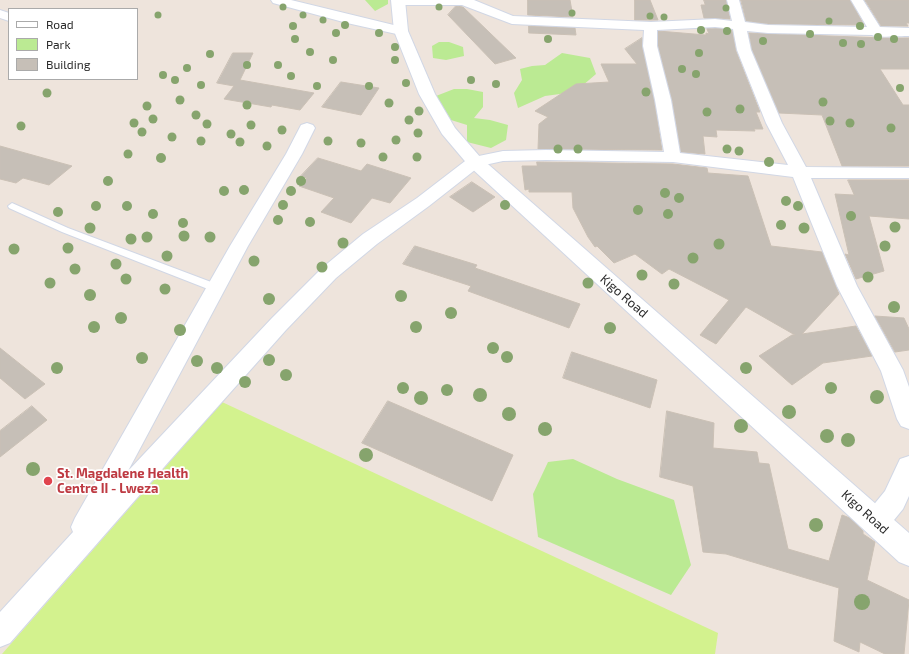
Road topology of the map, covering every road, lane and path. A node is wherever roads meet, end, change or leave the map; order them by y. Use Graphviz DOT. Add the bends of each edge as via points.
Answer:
graph roads {
  1 [pos="277,0"];
  2 [pos="398,0"];
  3 [pos="733,0"];
  4 [pos="857,0"];
  5 [pos="651,26"];
  6 [pos="741,26"];
  7 [pos="401,31"];
  8 [pos="909,32"];
  9 [pos="877,33"];
  10 [pos="307,128"];
  11 [pos="674,157"];
  12 [pos="475,162"];
  13 [pos="800,172"];
  14 [pos="909,173"];
  15 [pos="12,206"];
  16 [pos="216,288"];
  17 [pos="909,420"];
  18 [pos="909,467"];
  19 [pos="876,522"];
  20 [pos="909,552"];
  21 [pos="65,561"];
  22 [pos="0,633"];
  1 -- 7 [label="street"];
  2 -- 5 [label="street" via="462,0 512,20"];
  2 -- 7 [label="street, Kigo Road"];
  3 -- 6 [label="street"];
  4 -- 9 [label="street"];
  5 -- 6 [label="street" via="715,22"];
  5 -- 11 [label="street" via="650,46"];
  6 -- 9 [label="street"];
  6 -- 13 [label="street" via="741,40 748,61 774,123"];
  7 -- 12 [label="street, Kigo Road" via="430,100 448,130"];
  8 -- 9 [label="street"];
  10 -- 16 [label="street"];
  11 -- 12 [label="street" via="503,156"];
  11 -- 13 [label="street"];
  12 -- 19 [label="street, Kigo Road"];
  12 -- 21 [label="street" via="370,239 329,273 163,450"];
  13 -- 14 [label="street"];
  13 -- 17 [label="street" via="847,286 892,370"];
  15 -- 16 [label="lane" via="65,230"];
  16 -- 21 [label="street"];
  18 -- 19 [label="street" via="894,500"];
  19 -- 20 [label="street, Kigo Road"];
  21 -- 22 [label="street"];
}
